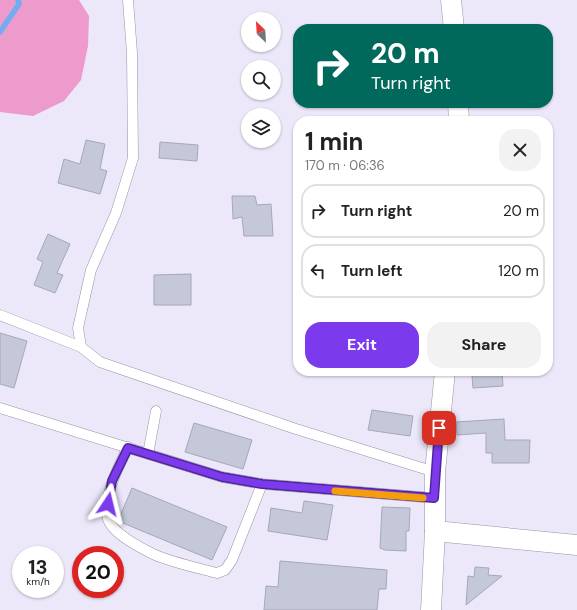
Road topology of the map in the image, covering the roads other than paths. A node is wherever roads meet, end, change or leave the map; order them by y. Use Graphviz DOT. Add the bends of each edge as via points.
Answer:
graph roads {
  1 [pos="128,0"];
  2 [pos="451,0"];
  3 [pos="453,24"];
  4 [pos="0,315"];
  5 [pos="81,347"];
  6 [pos="445,376"];
  7 [pos="0,408"];
  8 [pos="156,411"];
  9 [pos="128,448"];
  10 [pos="148,454"];
  11 [pos="435,472"];
  12 [pos="262,484"];
  13 [pos="434,498"];
  14 [pos="435,531"];
  15 [pos="577,545"];
  16 [pos="431,610"];
  1 -- 5 [label="lane" via="132,53 132,158 116,213 91,270 78,328"];
  2 -- 3 [label="street"];
  4 -- 5 [label="lane"];
  5 -- 11 [label="lane" via="100,362 296,429"];
  6 -- 11 [label="street"];
  7 -- 9 [label="lane"];
  8 -- 10 [label="lane"];
  9 -- 10 [label="lane"];
  9 -- 12 [label="lane" via="112,481 106,515 109,523 115,531 154,554 218,573 225,570 232,560"];
  10 -- 12 [label="lane" via="222,477"];
  11 -- 13 [label="street"];
  12 -- 13 [label="lane"];
  13 -- 14 [label="street"];
  14 -- 15 [label="street"];
  14 -- 16 [label="street"];
}
